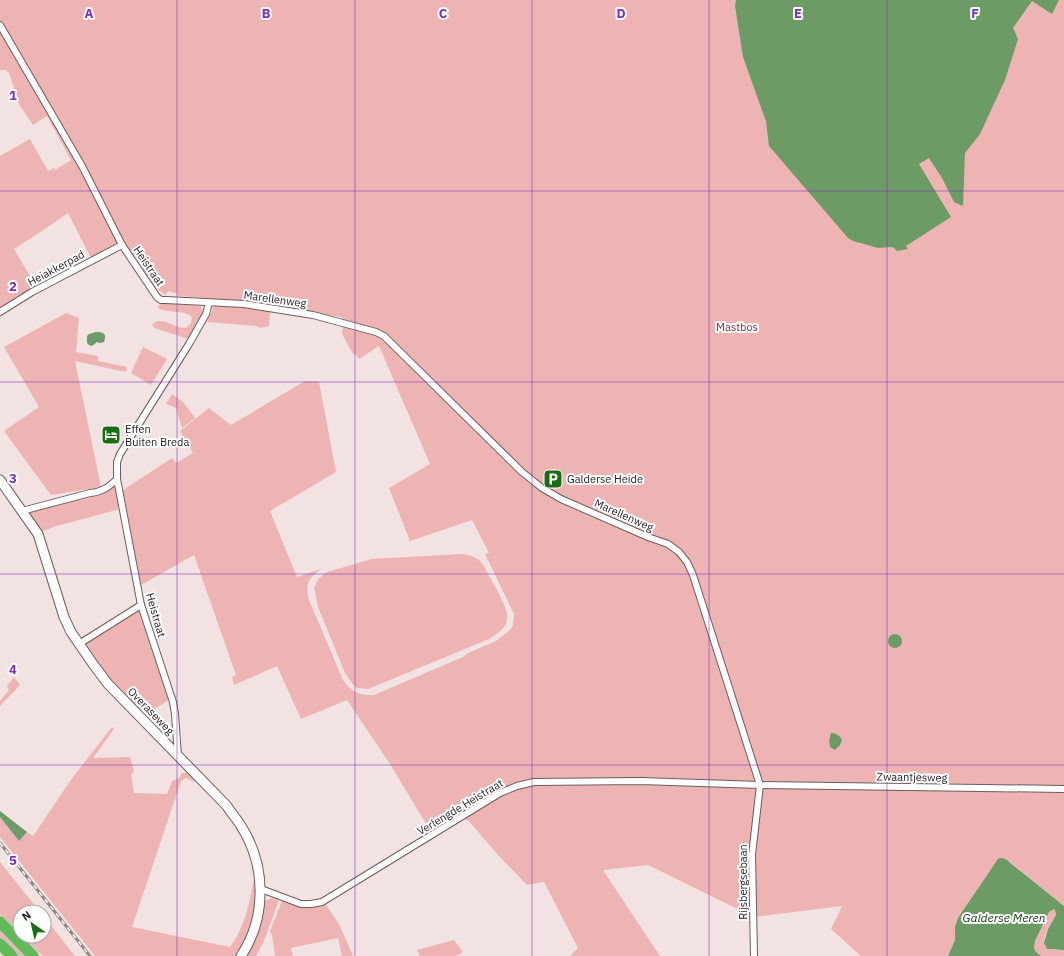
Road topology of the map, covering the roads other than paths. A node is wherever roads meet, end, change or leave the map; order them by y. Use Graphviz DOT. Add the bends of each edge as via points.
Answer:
graph roads {
  1 [pos="0,25"];
  2 [pos="122,245"];
  3 [pos="209,303"];
  4 [pos="0,312"];
  5 [pos="117,479"];
  6 [pos="0,480"];
  7 [pos="22,511"];
  8 [pos="142,605"];
  9 [pos="79,644"];
  10 [pos="178,756"];
  11 [pos="760,785"];
  12 [pos="1064,789"];
  13 [pos="261,889"];
  14 [pos="0,922"];
  15 [pos="0,944"];
  16 [pos="12,956"];
  17 [pos="33,956"];
  18 [pos="241,956"];
  19 [pos="754,956"];
  1 -- 2 [label="street, Heistraat" via="82,166"];
  2 -- 3 [label="street, Heistraat" via="161,300"];
  2 -- 4 [label="street, Heiakkerpad" via="32,292"];
  3 -- 5 [label="street, Heistraat" via="206,314 189,344 120,454 117,462"];
  3 -- 11 [label="street, Marellenweg" via="244,304 313,315 384,336 522,472 542,488 668,544 679,552 693,575"];
  5 -- 7 [label="street" via="99,492"];
  5 -- 8 [label="street, Heistraat"];
  6 -- 7 [label="street, Overaseweg"];
  7 -- 9 [label="street, Overaseweg" via="38,534 64,617"];
  8 -- 9 [label="street"];
  8 -- 10 [label="street, Heistraat" via="173,702"];
  9 -- 10 [label="street, Overaseweg" via="108,684"];
  10 -- 13 [label="street, Overaseweg" via="227,806 241,826 258,866"];
  11 -- 12 [label="street, Zwaantjesweg"];
  11 -- 13 [label="street, Verlengde Heistraat" via="641,782 523,784 500,793 322,902 300,904"];
  11 -- 19 [label="street, Rijsbergsebaan" via="752,855"];
  13 -- 18 [label="street, Overaseweg" via="256,925"];
  14 -- 17 [label="highway"];
  15 -- 16 [label="highway"];
}
